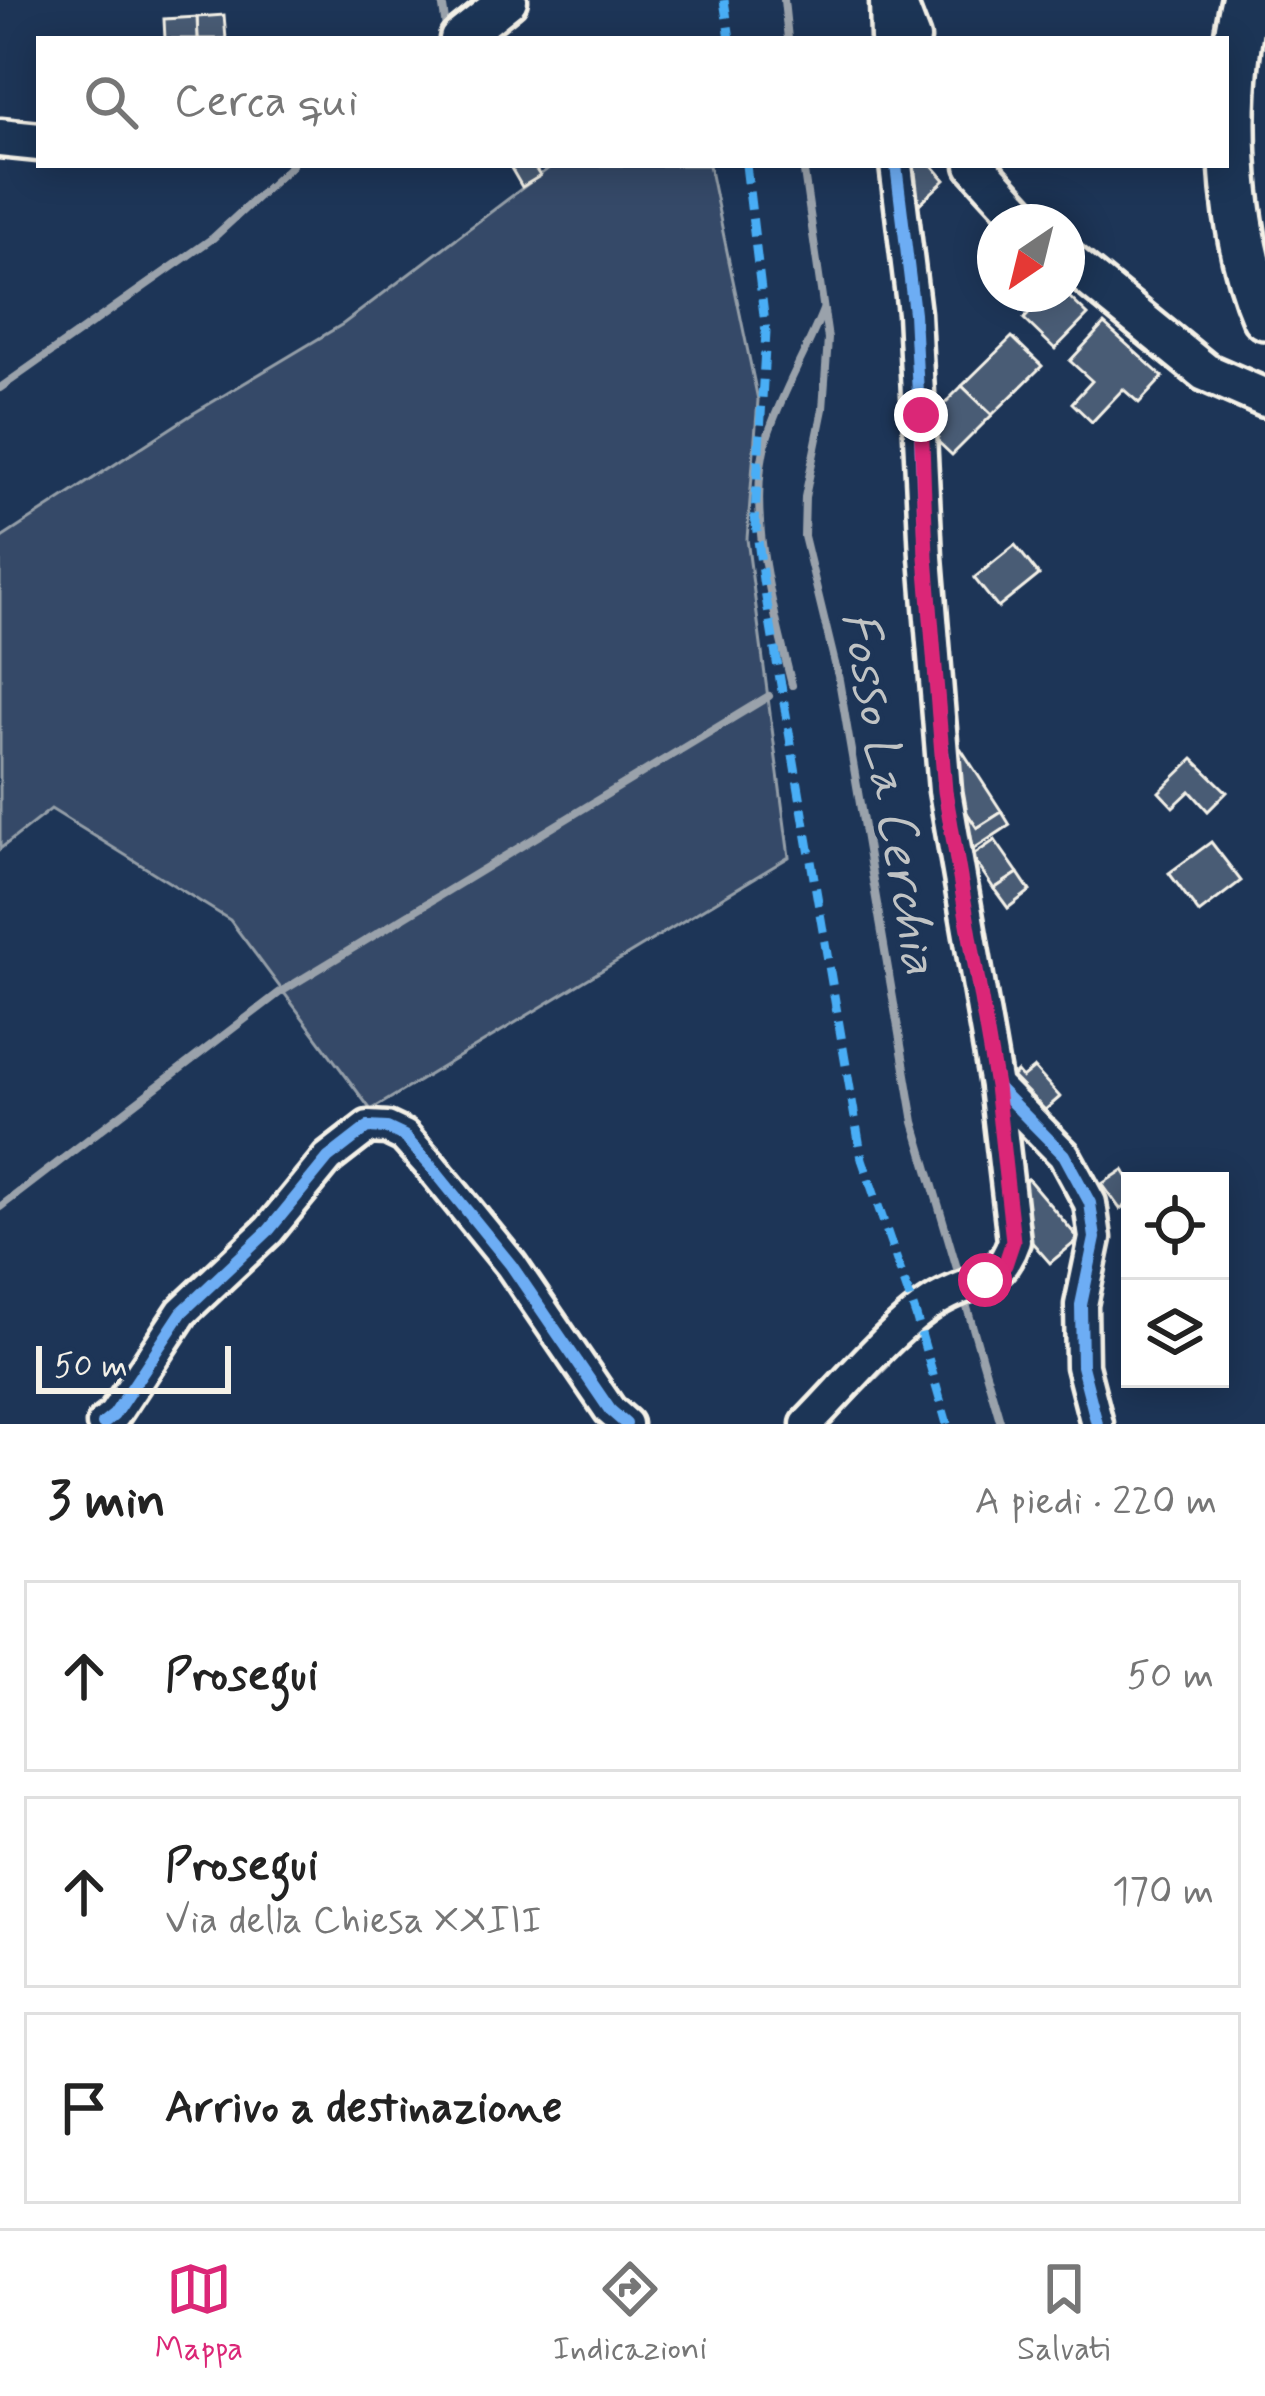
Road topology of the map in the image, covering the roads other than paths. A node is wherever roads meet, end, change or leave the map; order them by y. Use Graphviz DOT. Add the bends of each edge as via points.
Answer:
graph roads {
  1 [pos="508,0"];
  2 [pos="886,0"];
  3 [pos="896,0"];
  4 [pos="1246,0"];
  5 [pos="464,36"];
  6 [pos="887,36"];
  7 [pos="910,36"];
  8 [pos="0,138"];
  9 [pos="36,142"];
  10 [pos="896,168"];
  11 [pos="978,168"];
  12 [pos="1011,204"];
  13 [pos="1085,275"];
  14 [pos="1265,316"];
  15 [pos="1265,398"];
  16 [pos="996,1086"];
  17 [pos="103,1424"];
  18 [pos="626,1424"];
  19 [pos="807,1424"];
  20 [pos="1097,1424"];
  1 -- 5 [label="street"];
  2 -- 6 [label="street"];
  3 -- 7 [label="street"];
  4 -- 14 [label="main road" via="1236,43 1233,160"];
  8 -- 9 [label="street"];
  10 -- 16 [label="street" via="914,313 945,791"];
  11 -- 12 [label="street"];
  13 -- 15 [label="street" via="1205,372"];
  16 -- 19 [label="street" via="1013,1241 1005,1265 916,1316"];
  16 -- 20 [label="street" via="1064,1155 1090,1203 1095,1238 1081,1305 1082,1366"];
  17 -- 18 [label="street" via="182,1312 269,1230 328,1158 368,1127 404,1136 429,1164"];
}
